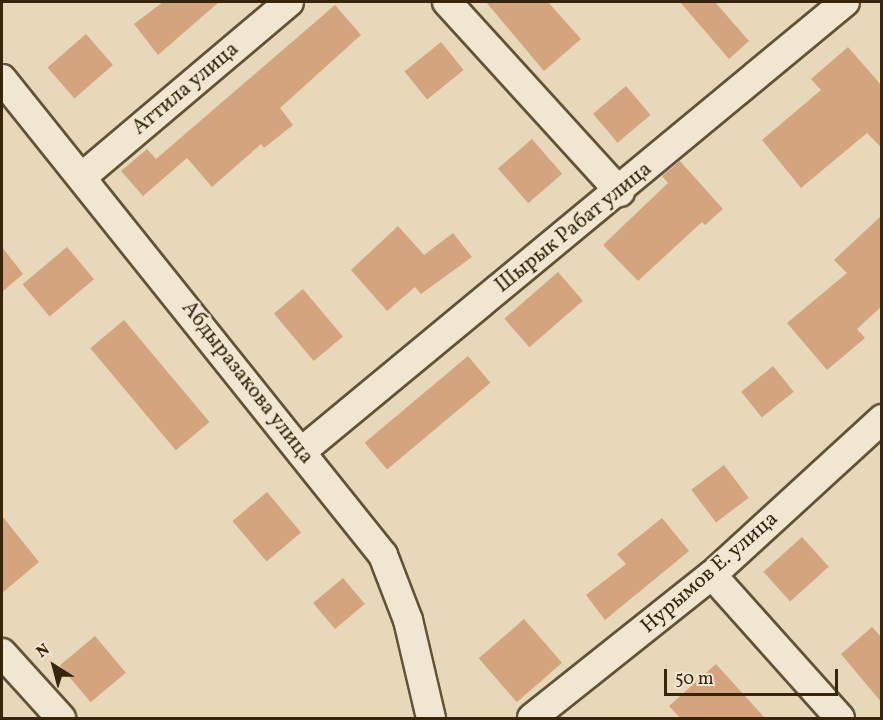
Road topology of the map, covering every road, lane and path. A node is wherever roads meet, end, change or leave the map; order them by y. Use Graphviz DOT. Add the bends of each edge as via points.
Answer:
graph roads {
  1 [pos="290,2"];
  2 [pos="447,2"];
  3 [pos="845,2"];
  4 [pos="2,79"];
  5 [pos="82,177"];
  6 [pos="620,192"];
  7 [pos="882,419"];
  8 [pos="301,452"];
  9 [pos="712,575"];
  10 [pos="2,653"];
  11 [pos="61,718"];
  12 [pos="430,718"];
  13 [pos="532,718"];
  14 [pos="840,718"];
  1 -- 5 [label="street, Аттила улица"];
  2 -- 6 [label="street"];
  3 -- 6 [label="street, Шырык Рабат улица"];
  4 -- 5 [label="street, Абдыразакова улица"];
  5 -- 8 [label="street, Абдыразакова улица"];
  6 -- 8 [label="street, Шырык Рабат улица"];
  7 -- 9 [label="street, Нурымов Е. улица"];
  8 -- 12 [label="street, Абдыразакова улица" via="384,555 408,620"];
  9 -- 13 [label="street, Нурымов Е. улица"];
  9 -- 14 [label="street"];
  10 -- 11 [label="street"];
}
